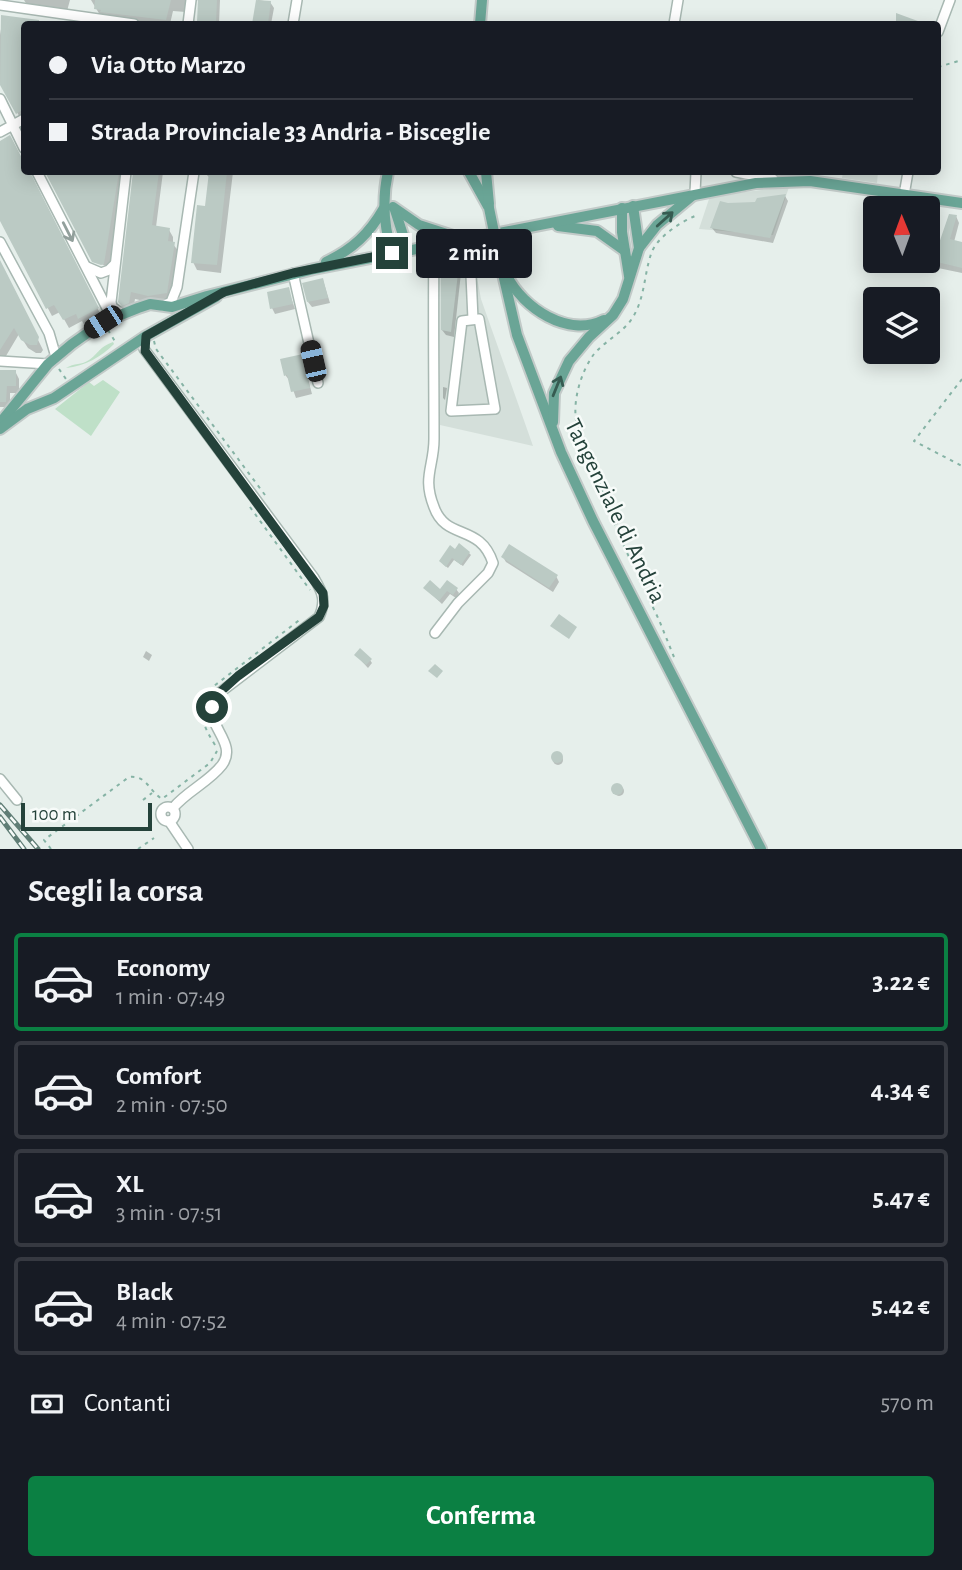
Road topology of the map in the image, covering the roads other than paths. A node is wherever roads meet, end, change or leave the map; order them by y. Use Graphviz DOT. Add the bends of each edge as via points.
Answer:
graph roads {
  1 [pos="191,0"];
  2 [pos="297,0"];
  3 [pos="482,0"];
  4 [pos="678,0"];
  5 [pos="950,0"];
  6 [pos="0,5"];
  7 [pos="113,21"];
  8 [pos="188,21"];
  9 [pos="294,21"];
  10 [pos="480,21"];
  11 [pos="674,21"];
  12 [pos="941,24"];
  13 [pos="0,99"];
  14 [pos="21,121"];
  15 [pos="13,125"];
  16 [pos="0,132"];
  17 [pos="21,142"];
  18 [pos="39,175"];
  19 [pos="126,175"];
  20 [pos="194,175"];
  21 [pos="388,175"];
  22 [pos="470,175"];
  23 [pos="486,175"];
  24 [pos="696,175"];
  25 [pos="750,175"];
  26 [pos="907,175"];
  27 [pos="778,181"];
  28 [pos="695,193"];
  29 [pos="904,195"];
  30 [pos="962,203"];
  31 [pos="388,207"];
  32 [pos="627,207"];
  33 [pos="489,208"];
  34 [pos="541,225"];
  35 [pos="469,238"];
  36 [pos="0,242"];
  37 [pos="435,245"];
  38 [pos="639,248"];
  39 [pos="625,251"];
  40 [pos="398,252"];
  41 [pos="500,261"];
  42 [pos="114,265"];
  43 [pos="85,266"];
  44 [pos="314,269"];
  45 [pos="293,273"];
  46 [pos="629,279"];
  47 [pos="177,288"];
  48 [pos="224,292"];
  49 [pos="207,296"];
  50 [pos="160,307"];
  51 [pos="138,308"];
  52 [pos="124,313"];
  53 [pos="610,317"];
  54 [pos="473,319"];
  55 [pos="105,321"];
  56 [pos="49,333"];
  57 [pos="149,334"];
  58 [pos="72,344"];
  59 [pos="126,349"];
  60 [pos="144,349"];
  61 [pos="0,361"];
  62 [pos="52,361"];
  63 [pos="26,363"];
  64 [pos="35,379"];
  65 [pos="318,383"];
  66 [pos="49,401"];
  67 [pos="0,423"];
  68 [pos="0,429"];
  69 [pos="561,452"];
  70 [pos="435,633"];
  71 [pos="0,779"];
  72 [pos="17,800"];
  73 [pos="188,849"];
  74 [pos="761,849"];
  1 -- 8 [label="street"];
  2 -- 9 [label="street"];
  3 -- 10 [label="main road"];
  4 -- 11 [label="street"];
  5 -- 12 [label="street"];
  6 -- 7 [label="street"];
  13 -- 15 [label="street"];
  14 -- 15 [label="street"];
  15 -- 16 [label="street"];
  15 -- 17 [label="street"];
  18 -- 43 [label="street, one-way"];
  19 -- 42 [label="street"];
  20 -- 47 [label="street"];
  21 -- 31 [label="main road"];
  22 -- 33 [label="main road"];
  23 -- 33 [label="main road, Tangenziale di Andria"];
  24 -- 28 [label="street"];
  25 -- 27 [label="street"];
  26 -- 29 [label="street"];
  27 -- 28 [label="main road"];
  27 -- 29 [label="main road" via="810,181"];
  28 -- 32 [label="main road"];
  38 -- 28 [label="main road, one-way" via="657,225"];
  29 -- 30 [label="main road"];
  31 -- 35 [label="main road" via="428,229"];
  31 -- 40 [label="main road" via="386,230"];
  31 -- 40 [label="main road" via="403,235"];
  31 -- 44 [label="main road" via="360,242"];
  32 -- 34 [label="main road"];
  32 -- 38 [label="main road" via="637,220"];
  32 -- 39 [label="main road" via="622,232"];
  33 -- 41 [label="main road, Tangenziale di Andria, bridge"];
  34 -- 35 [label="main road"];
  34 -- 39 [label="main road" via="591,229"];
  35 -- 37 [label="main road"];
  35 -- 54 [label="street"];
  36 -- 56 [label="street"];
  37 -- 40 [label="main road"];
  37 -- 70 [label="street" via="434,447 428,490 443,524 476,537 493,563"];
  38 -- 46 [label="main road"];
  39 -- 46 [label="main road"];
  40 -- 44 [label="main road"];
  41 -- 53 [label="main road" via="522,297 547,315 586,326"];
  41 -- 69 [label="main road, Tangenziale di Andria" via="517,335"];
  42 -- 43 [label="street" via="101,273"];
  42 -- 52 [label="street" via="112,306"];
  43 -- 55 [label="street" via="109,312"];
  44 -- 45 [label="main road"];
  45 -- 48 [label="main road"];
  45 -- 65 [label="street"];
  46 -- 53 [label="main road" via="623,299"];
  47 -- 49 [label="street" via="189,298"];
  47 -- 50 [label="street" via="171,302"];
  48 -- 49 [label="main road"];
  48 -- 57 [label="main road"];
  49 -- 50 [label="main road"];
  50 -- 51 [label="main road"];
  51 -- 52 [label="main road"];
  51 -- 57 [label="main road" via="159,314"];
  52 -- 55 [label="main road"];
  69 -- 53 [label="main road, one-way" via="553,422 554,393 569,362"];
  54 -- 54 [label="street" via="462,321 451,411 495,409 480,319"];
  55 -- 58 [label="main road"];
  56 -- 58 [label="street" via="60,343"];
  56 -- 62 [label="street"];
  57 -- 59 [label="main road"];
  57 -- 60 [label="street"];
  58 -- 62 [label="main road"];
  59 -- 60 [label="street"];
  59 -- 66 [label="main road"];
  60 -- 73 [label="street" via="323,593 319,617 218,694 212,713 226,745 222,765 161,813"];
  61 -- 63 [label="street"];
  62 -- 63 [label="street"];
  62 -- 64 [label="main road"];
  63 -- 64 [label="street"];
  64 -- 66 [label="main road" via="32,397"];
  64 -- 67 [label="main road"];
  66 -- 68 [label="main road" via="27,409"];
  69 -- 74 [label="main road, Tangenziale di Andria"];
  71 -- 72 [label="street"];
}
